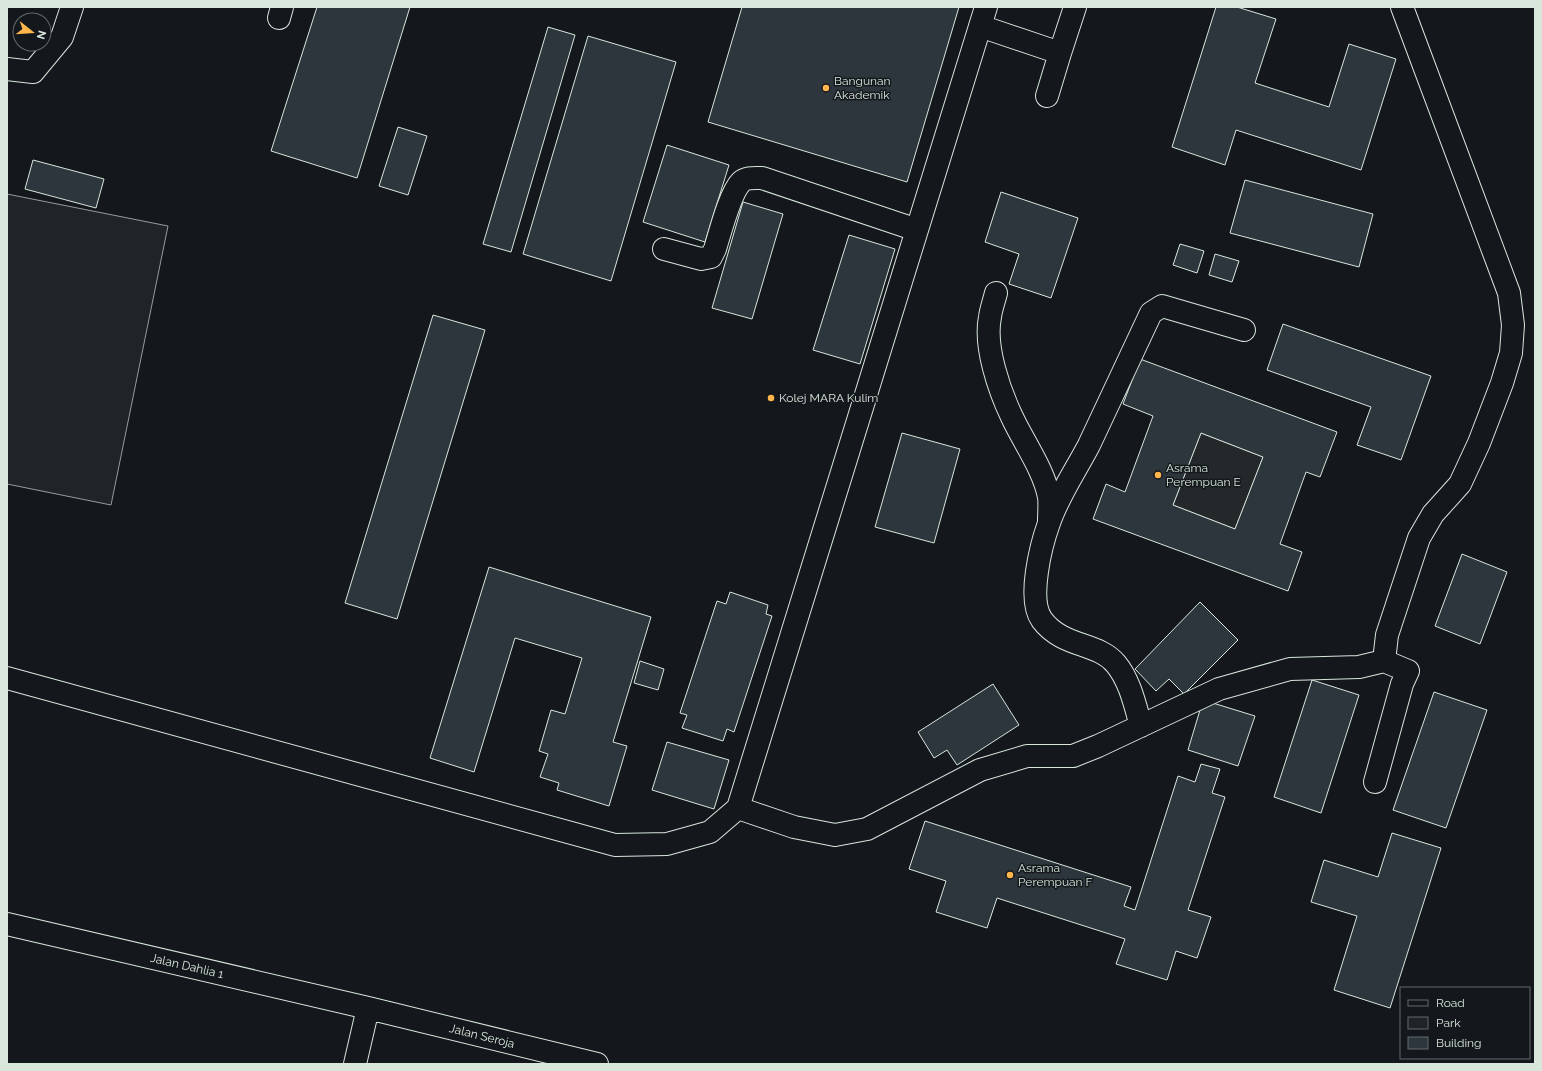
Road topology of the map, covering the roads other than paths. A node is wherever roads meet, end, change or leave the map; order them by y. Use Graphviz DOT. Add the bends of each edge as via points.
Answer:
graph roads {
  1 [pos="72,7"];
  2 [pos="1075,7"];
  3 [pos="1402,7"];
  4 [pos="983,17"];
  5 [pos="1060,53"];
  6 [pos="7,69"];
  7 [pos="1047,96"];
  8 [pos="917,230"];
  9 [pos="664,249"];
  10 [pos="996,293"];
  11 [pos="1244,330"];
  12 [pos="1050,521"];
  13 [pos="1384,661"];
  14 [pos="7,678"];
  15 [pos="1141,726"];
  16 [pos="1375,782"];
  17 [pos="738,808"];
  18 [pos="7,924"];
  19 [pos="368,1008"];
  20 [pos="354,1064"];
  21 [pos="597,1064"];
  1 -- 6 [label="street" via="62,37 32,72"];
  2 -- 5 [label="street"];
  3 -- 13 [label="street" via="1509,293 1514,325 1511,353 1479,444 1460,484 1434,514 1419,538 1387,635"];
  4 -- 5 [label="street"];
  4 -- 8 [label="street"];
  5 -- 7 [label="street"];
  8 -- 9 [label="street" via="762,178 752,178 742,181 734,192 711,257 701,259"];
  8 -- 17 [label="street"];
  10 -- 12 [label="street" via="990,317 989,345 997,378 1011,416 1043,479 1049,497"];
  11 -- 12 [label="street" via="1162,306 1151,313"];
  12 -- 15 [label="street" via="1036,576 1036,599 1041,619 1055,633 1071,642 1098,651 1116,664 1127,682"];
  13 -- 15 [label="street" via="1360,667 1290,669 1219,689"];
  13 -- 16 [label="street" via="1408,672 1402,684"];
  14 -- 17 [label="street" via="615,845 667,844 710,832"];
  15 -- 17 [label="street" via="1073,756 1027,756 980,770 867,828 835,835 794,827"];
  18 -- 19 [label="street, Jalan Dahlia 1"];
  19 -- 20 [label="street"];
  19 -- 21 [label="street, Jalan Seroja"];
}
